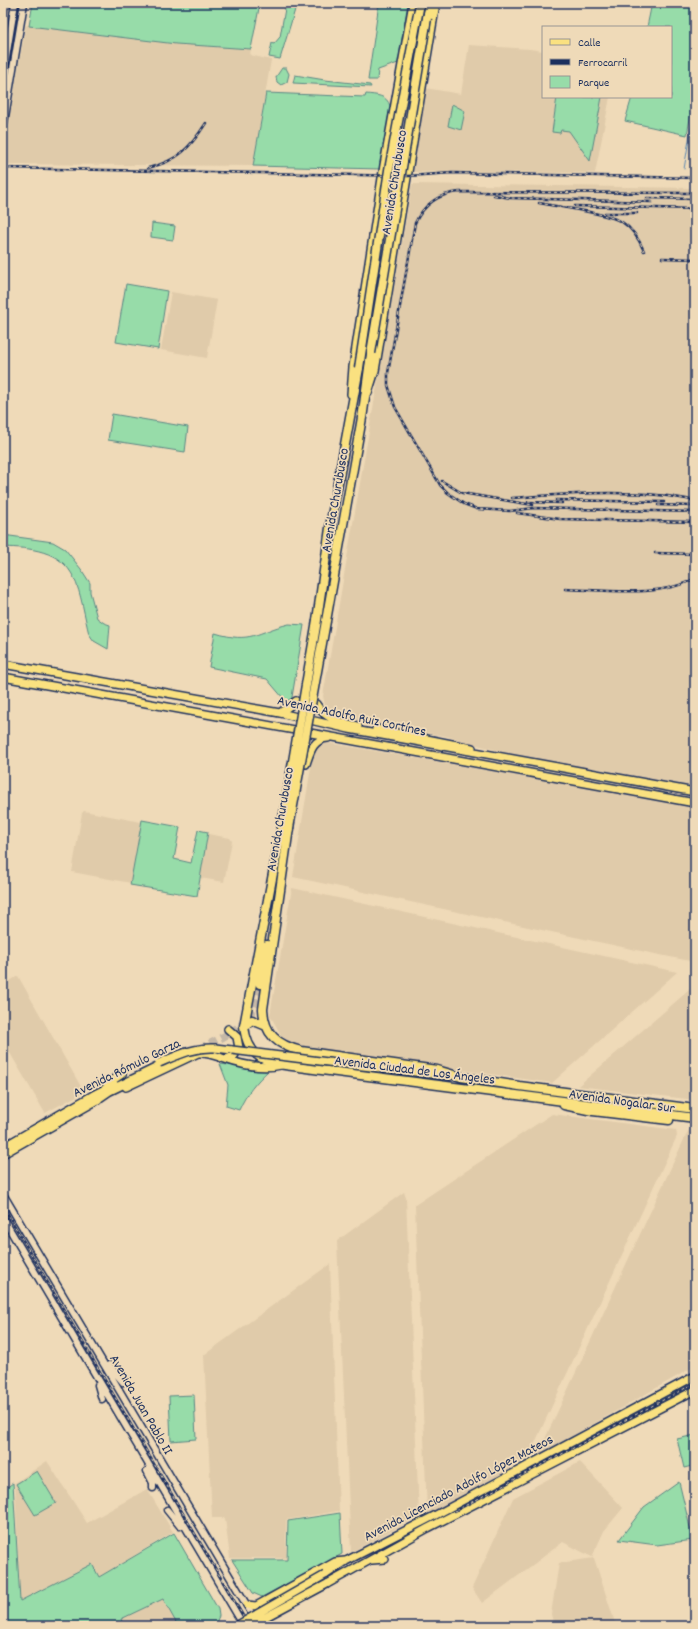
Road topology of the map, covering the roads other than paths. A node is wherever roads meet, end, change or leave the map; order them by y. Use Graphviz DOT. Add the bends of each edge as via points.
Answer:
graph roads {
  1 [pos="15,3"];
  2 [pos="24,3"];
  3 [pos="413,3"];
  4 [pos="420,3"];
  5 [pos="430,3"];
  6 [pos="436,3"];
  7 [pos="4,72"];
  8 [pos="12,74"];
  9 [pos="3,76"];
  10 [pos="3,129"];
  11 [pos="391,133"];
  12 [pos="414,135"];
  13 [pos="386,157"];
  14 [pos="410,159"];
  15 [pos="380,192"];
  16 [pos="405,195"];
  17 [pos="350,410"];
  18 [pos="363,412"];
  19 [pos="3,664"];
  20 [pos="3,677"];
  21 [pos="296,701"];
  22 [pos="316,704"];
  23 [pos="280,713"];
  24 [pos="333,738"];
  25 [pos="501,757"];
  26 [pos="306,764"];
  27 [pos="695,792"];
  28 [pos="695,803"];
  29 [pos="286,827"];
  30 [pos="280,886"];
  31 [pos="260,984"];
  32 [pos="264,1024"];
  33 [pos="244,1026"];
  34 [pos="228,1029"];
  35 [pos="194,1051"];
  36 [pos="225,1059"];
  37 [pos="281,1065"];
  38 [pos="122,1074"];
  39 [pos="460,1077"];
  40 [pos="94,1094"];
  41 [pos="546,1099"];
  42 [pos="94,1102"];
  43 [pos="78,1107"];
  44 [pos="695,1109"];
  45 [pos="695,1118"];
  46 [pos="695,1123"];
  47 [pos="3,1147"];
  48 [pos="3,1154"];
  49 [pos="3,1194"];
  50 [pos="3,1218"];
  51 [pos="100,1356"];
  52 [pos="95,1376"];
  53 [pos="695,1376"];
  54 [pos="123,1382"];
  55 [pos="695,1390"];
  56 [pos="102,1399"];
  57 [pos="657,1410"];
  58 [pos="651,1420"];
  59 [pos="138,1447"];
  60 [pos="153,1488"];
  61 [pos="167,1510"];
  62 [pos="191,1539"];
  63 [pos="385,1559"];
  64 [pos="370,1560"];
  65 [pos="346,1561"];
  66 [pos="247,1605"];
  67 [pos="236,1626"];
  68 [pos="244,1626"];
  69 [pos="249,1626"];
  70 [pos="259,1626"];
  1 -- 7 [label="main road"];
  2 -- 8 [label="main road"];
  3 -- 11 [label="main road, Avenida Churubusco"];
  4 -- 17 [label="highway, Avenida Churubusco, bridge" via="389,170 359,368"];
  5 -- 18 [label="highway, Avenida Churubusco, bridge"];
  6 -- 12 [label="main road, Avenida Churubusco"];
  7 -- 8 [label="main road"];
  7 -- 9 [label="main road"];
  8 -- 10 [label="main road"];
  11 -- 12 [label="main road" via="396,140 401,141 406,141"];
  11 -- 13 [label="main road, Avenida Churubusco"];
  12 -- 14 [label="main road, Avenida Churubusco"];
  13 -- 14 [label="main road" via="397,155"];
  13 -- 15 [label="main road, Avenida Churubusco"];
  14 -- 16 [label="main road, Avenida Churubusco"];
  15 -- 16 [label="main road" via="390,201 399,201"];
  15 -- 17 [label="main road, Avenida Churubusco" via="353,367"];
  16 -- 18 [label="main road, Avenida Churubusco" via="375,371"];
  17 -- 29 [label="highway, Avenida Churubusco, bridge"];
  18 -- 29 [label="highway, Avenida Churubusco, bridge"];
  19 -- 23 [label="main road, Avenida Adolfo Ruiz Cortínes"];
  20 -- 24 [label="main road, Avenida Adolfo Ruiz Cortínes"];
  21 -- 23 [label="main road"];
  22 -- 25 [label="main road" via="324,715 341,722 463,745"];
  23 -- 25 [label="main road, Avenida Adolfo Ruiz Cortínes" via="349,729"];
  24 -- 26 [label="main road" via="323,738 314,743"];
  24 -- 28 [label="main road, Avenida Adolfo Ruiz Cortínes"];
  25 -- 27 [label="main road, Avenida Adolfo Ruiz Cortínes"];
  29 -- 30 [label="highway, Avenida Churubusco"];
  29 -- 33 [label="highway, Avenida Churubusco"];
  30 -- 31 [label="highway" via="275,898"];
  30 -- 32 [label="highway, Avenida Churubusco" via="263,1009"];
  32 -- 33 [label="highway" via="252,1020"];
  32 -- 39 [label="highway" via="275,1039 289,1048 437,1070"];
  33 -- 37 [label="highway, Avenida Churubusco" via="251,1050 266,1061"];
  34 -- 36 [label="main road" via="237,1037 239,1048 234,1056"];
  35 -- 42 [label="highway" via="109,1091"];
  36 -- 37 [label="main road, Avenida Rómulo Garza" via="268,1067"];
  36 -- 42 [label="main road, Avenida Rómulo Garza" via="210,1053 196,1054"];
  37 -- 41 [label="highway, Avenida Ciudad de Los Ángeles"];
  38 -- 40 [label="main road"];
  39 -- 40 [label="main road, Avenida Rómulo Garza, bridge" via="208,1048 183,1052"];
  39 -- 44 [label="highway, Avenida Ciudad de Los Ángeles" via="599,1098"];
  40 -- 43 [label="main road, Avenida Rómulo Garza"];
  41 -- 45 [label="highway"];
  41 -- 46 [label="highway, Avenida Nogalar Sur" via="587,1110"];
  42 -- 43 [label="main road, Avenida Rómulo Garza"];
  43 -- 47 [label="main road, Avenida Rómulo Garza"];
  43 -- 48 [label="main road, Avenida Rómulo Garza"];
  49 -- 51 [label="main road, Avenida Juan Pablo II"];
  50 -- 52 [label="main road, Avenida Juan Pablo II"];
  51 -- 54 [label="main road"];
  51 -- 66 [label="main road, Avenida Juan Pablo II"];
  52 -- 56 [label="main road"];
  52 -- 59 [label="main road, Avenida Juan Pablo II"];
  53 -- 65 [label="main road, Avenida Licenciado Adolfo López Mateos"];
  55 -- 57 [label="main road, Avenida Licenciado Adolfo López Mateos"];
  57 -- 58 [label="main road"];
  57 -- 64 [label="main road, Avenida Licenciado Adolfo López Mateos" via="639,1423 428,1528"];
  59 -- 60 [label="main road"];
  59 -- 62 [label="main road, Avenida Juan Pablo II"];
  61 -- 62 [label="main road"];
  62 -- 68 [label="main road, Avenida Juan Pablo II"];
  63 -- 64 [label="main road"];
  64 -- 69 [label="main road, Avenida Licenciado Adolfo López Mateos, bridge"];
  65 -- 66 [label="main road" via="335,1562 256,1606"];
  65 -- 67 [label="main road, Avenida Licenciado Adolfo López Mateos, bridge" via="325,1576"];
  66 -- 70 [label="main road, Avenida Juan Pablo II"];
}
